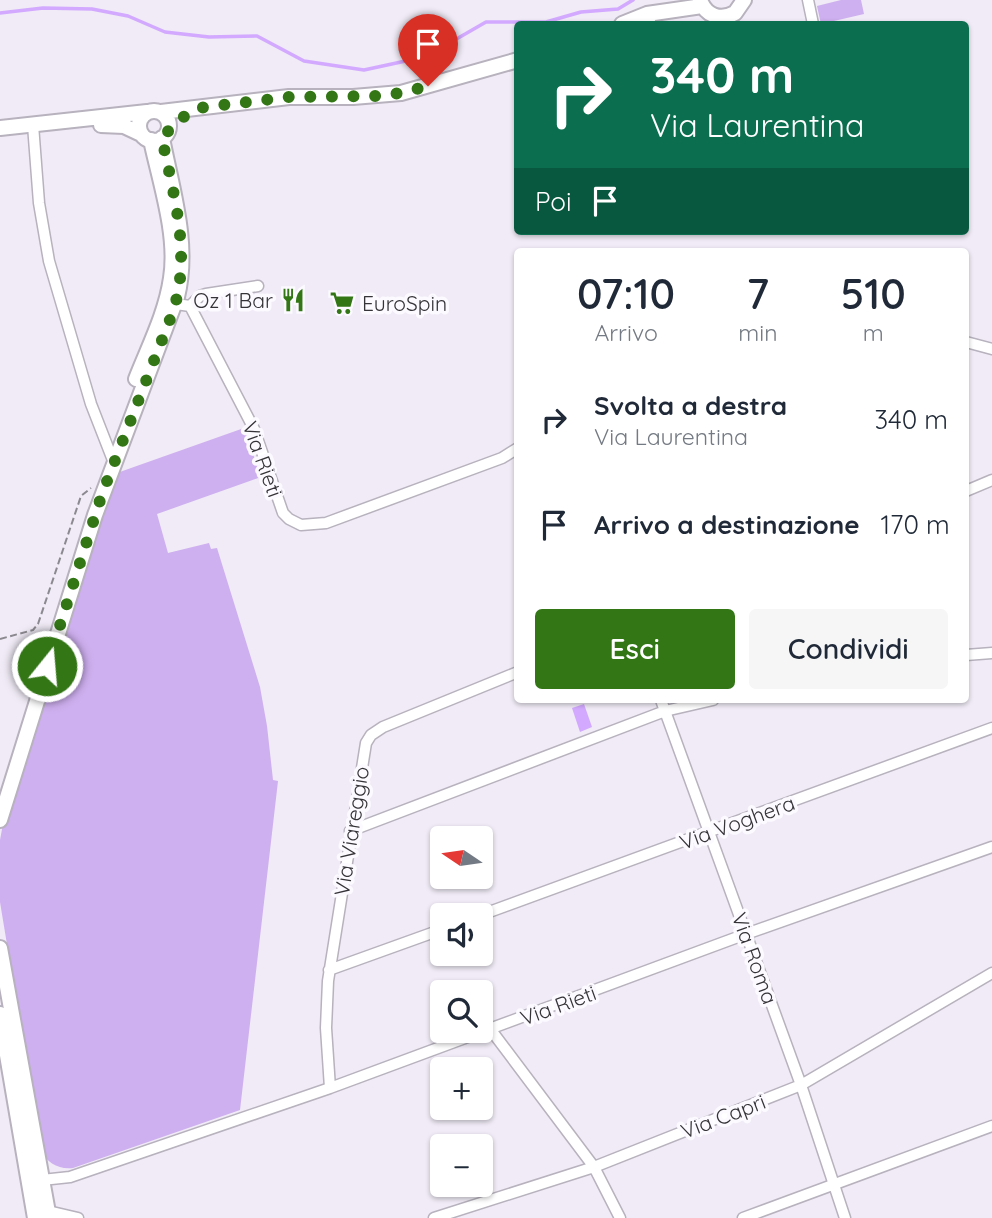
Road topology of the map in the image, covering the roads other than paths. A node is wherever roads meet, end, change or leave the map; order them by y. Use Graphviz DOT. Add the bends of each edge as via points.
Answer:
graph roads {
  1 [pos="665,0"];
  2 [pos="744,0"];
  3 [pos="808,0"];
  4 [pos="701,3"];
  5 [pos="649,19"];
  6 [pos="812,21"];
  7 [pos="514,61"];
  8 [pos="198,108"];
  9 [pos="154,112"];
  10 [pos="55,123"];
  11 [pos="33,124"];
  12 [pos="0,128"];
  13 [pos="156,136"];
  14 [pos="258,286"];
  15 [pos="183,305"];
  16 [pos="969,343"];
  17 [pos="992,349"];
  18 [pos="514,450"];
  19 [pos="111,457"];
  20 [pos="992,480"];
  21 [pos="969,490"];
  22 [pos="992,653"];
  23 [pos="969,655"];
  24 [pos="514,674"];
  25 [pos="662,703"];
  26 [pos="700,703"];
  27 [pos="665,711"];
  28 [pos="992,728"];
  29 [pos="0,790"];
  30 [pos="0,820"];
  31 [pos="350,831"];
  32 [pos="709,832"];
  33 [pos="992,847"];
  34 [pos="493,911"];
  35 [pos="430,934"];
  36 [pos="746,934"];
  37 [pos="0,948"];
  38 [pos="329,970"];
  39 [pos="992,973"];
  40 [pos="0,1014"];
  41 [pos="493,1029"];
  42 [pos="493,1033"];
  43 [pos="455,1043"];
  44 [pos="21,1053"];
  45 [pos="4,1071"];
  46 [pos="801,1086"];
  47 [pos="330,1088"];
  48 [pos="992,1126"];
  49 [pos="594,1167"];
  50 [pos="42,1180"];
  51 [pos="834,1185"];
  52 [pos="44,1216"];
  53 [pos="78,1218"];
  54 [pos="434,1218"];
  55 [pos="620,1218"];
  56 [pos="743,1218"];
  57 [pos="845,1218"];
  1 -- 5 [label="street"];
  2 -- 4 [label="street" via="729,17 713,16"];
  3 -- 6 [label="street"];
  4 -- 5 [label="street"];
  7 -- 8 [label="street" via="401,93 289,97"];
  8 -- 9 [label="street"];
  8 -- 13 [label="street"];
  9 -- 10 [label="street"];
  9 -- 13 [label="street" via="167,118"];
  9 -- 13 [label="street" via="142,116 139,125"];
  10 -- 11 [label="street"];
  10 -- 13 [label="street" via="119,125"];
  11 -- 12 [label="street"];
  11 -- 19 [label="street" via="47,253 87,393"];
  13 -- 15 [label="street" via="182,244"];
  13 -- 19 [label="street" via="172,242 171,278"];
  14 -- 15 [label="street" via="206,294"];
  15 -- 18 [label="street, Via Rieti" via="254,429 282,510 297,523 326,523"];
  15 -- 19 [label="street"];
  16 -- 17 [label="street"];
  19 -- 29 [label="street" via="95,486"];
  19 -- 30 [label="street"];
  20 -- 21 [label="street"];
  22 -- 23 [label="street"];
  24 -- 31 [label="street, Via Viareggio" via="371,735 362,757"];
  25 -- 27 [label="street, Via Roma"];
  26 -- 27 [label="street"];
  27 -- 31 [label="street"];
  27 -- 32 [label="street, Via Roma"];
  28 -- 32 [label="street, Via Voghera"];
  31 -- 38 [label="street, Via Viareggio"];
  32 -- 34 [label="street, Via Voghera"];
  32 -- 36 [label="street, Via Roma"];
  33 -- 36 [label="street, Via Rieti"];
  35 -- 38 [label="street"];
  36 -- 41 [label="street, Via Rieti"];
  36 -- 46 [label="street, Via Roma"];
  37 -- 44 [label="street"];
  38 -- 47 [label="street, Via Viareggio"];
  39 -- 46 [label="street, Via Capri"];
  40 -- 45 [label="street"];
  42 -- 49 [label="street"];
  43 -- 47 [label="street, Via Rieti"];
  44 -- 45 [label="street"];
  44 -- 50 [label="street"];
  45 -- 52 [label="street"];
  46 -- 49 [label="street, Via Capri"];
  46 -- 51 [label="street, Via Roma"];
  47 -- 50 [label="street, Via Rieti" via="70,1177"];
  48 -- 51 [label="street"];
  49 -- 54 [label="street, Via Capri"];
  49 -- 55 [label="street"];
  50 -- 52 [label="street"];
  51 -- 56 [label="street"];
  51 -- 57 [label="street, Via Roma"];
  52 -- 53 [label="street"];
}
